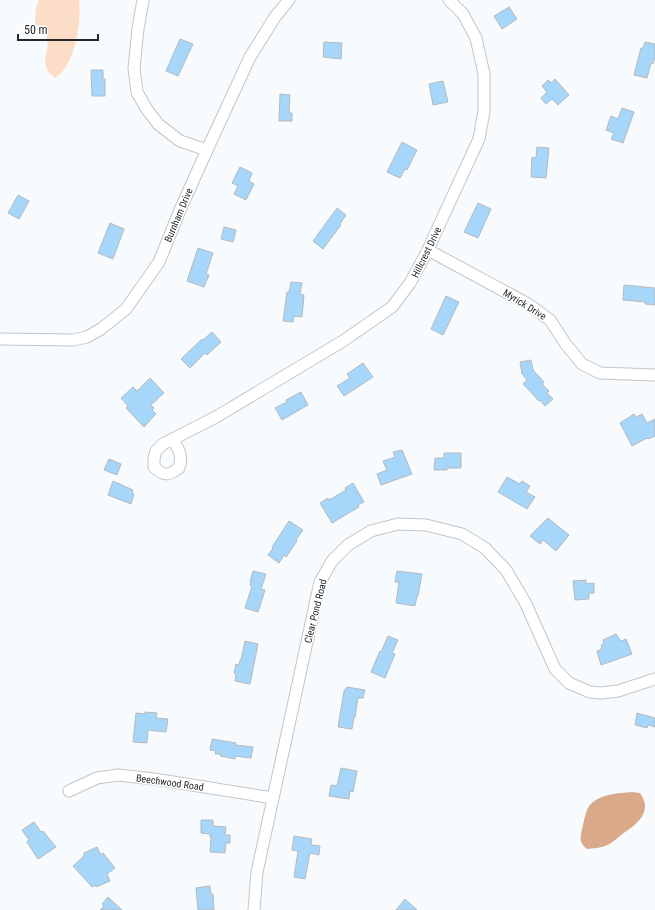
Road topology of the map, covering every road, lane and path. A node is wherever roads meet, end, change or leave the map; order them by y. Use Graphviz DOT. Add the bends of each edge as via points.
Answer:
graph roads {
  1 [pos="143,0"];
  2 [pos="289,0"];
  3 [pos="449,0"];
  4 [pos="207,150"];
  5 [pos="428,250"];
  6 [pos="0,339"];
  7 [pos="655,375"];
  8 [pos="172,438"];
  9 [pos="655,679"];
  10 [pos="69,791"];
  11 [pos="273,798"];
  12 [pos="254,910"];
  1 -- 4 [label="street" via="134,68 137,92 158,124 180,141"];
  2 -- 4 [label="street, Burnham Drive" via="250,57"];
  3 -- 5 [label="street, Hillcrest Drive" via="463,14 476,38 484,74 484,110 479,139"];
  4 -- 6 [label="street, Burnham Drive" via="159,262 126,308 101,329 83,338"];
  5 -- 7 [label="street, Myrick Drive" via="528,304 550,320 582,364 600,373"];
  5 -- 8 [label="street, Hillcrest Drive" via="410,283 392,307 343,341 216,417"];
  9 -- 11 [label="street, Clear Pond Road" via="618,691 601,693 590,692 569,683 555,669 525,602 506,570 486,548 462,534 426,525 398,524 371,531 348,545 332,560 320,582"];
  10 -- 11 [label="street, Beechwood Road" via="97,778 118,776"];
  11 -- 12 [label="street, Clear Pond Road" via="257,872"];
}
